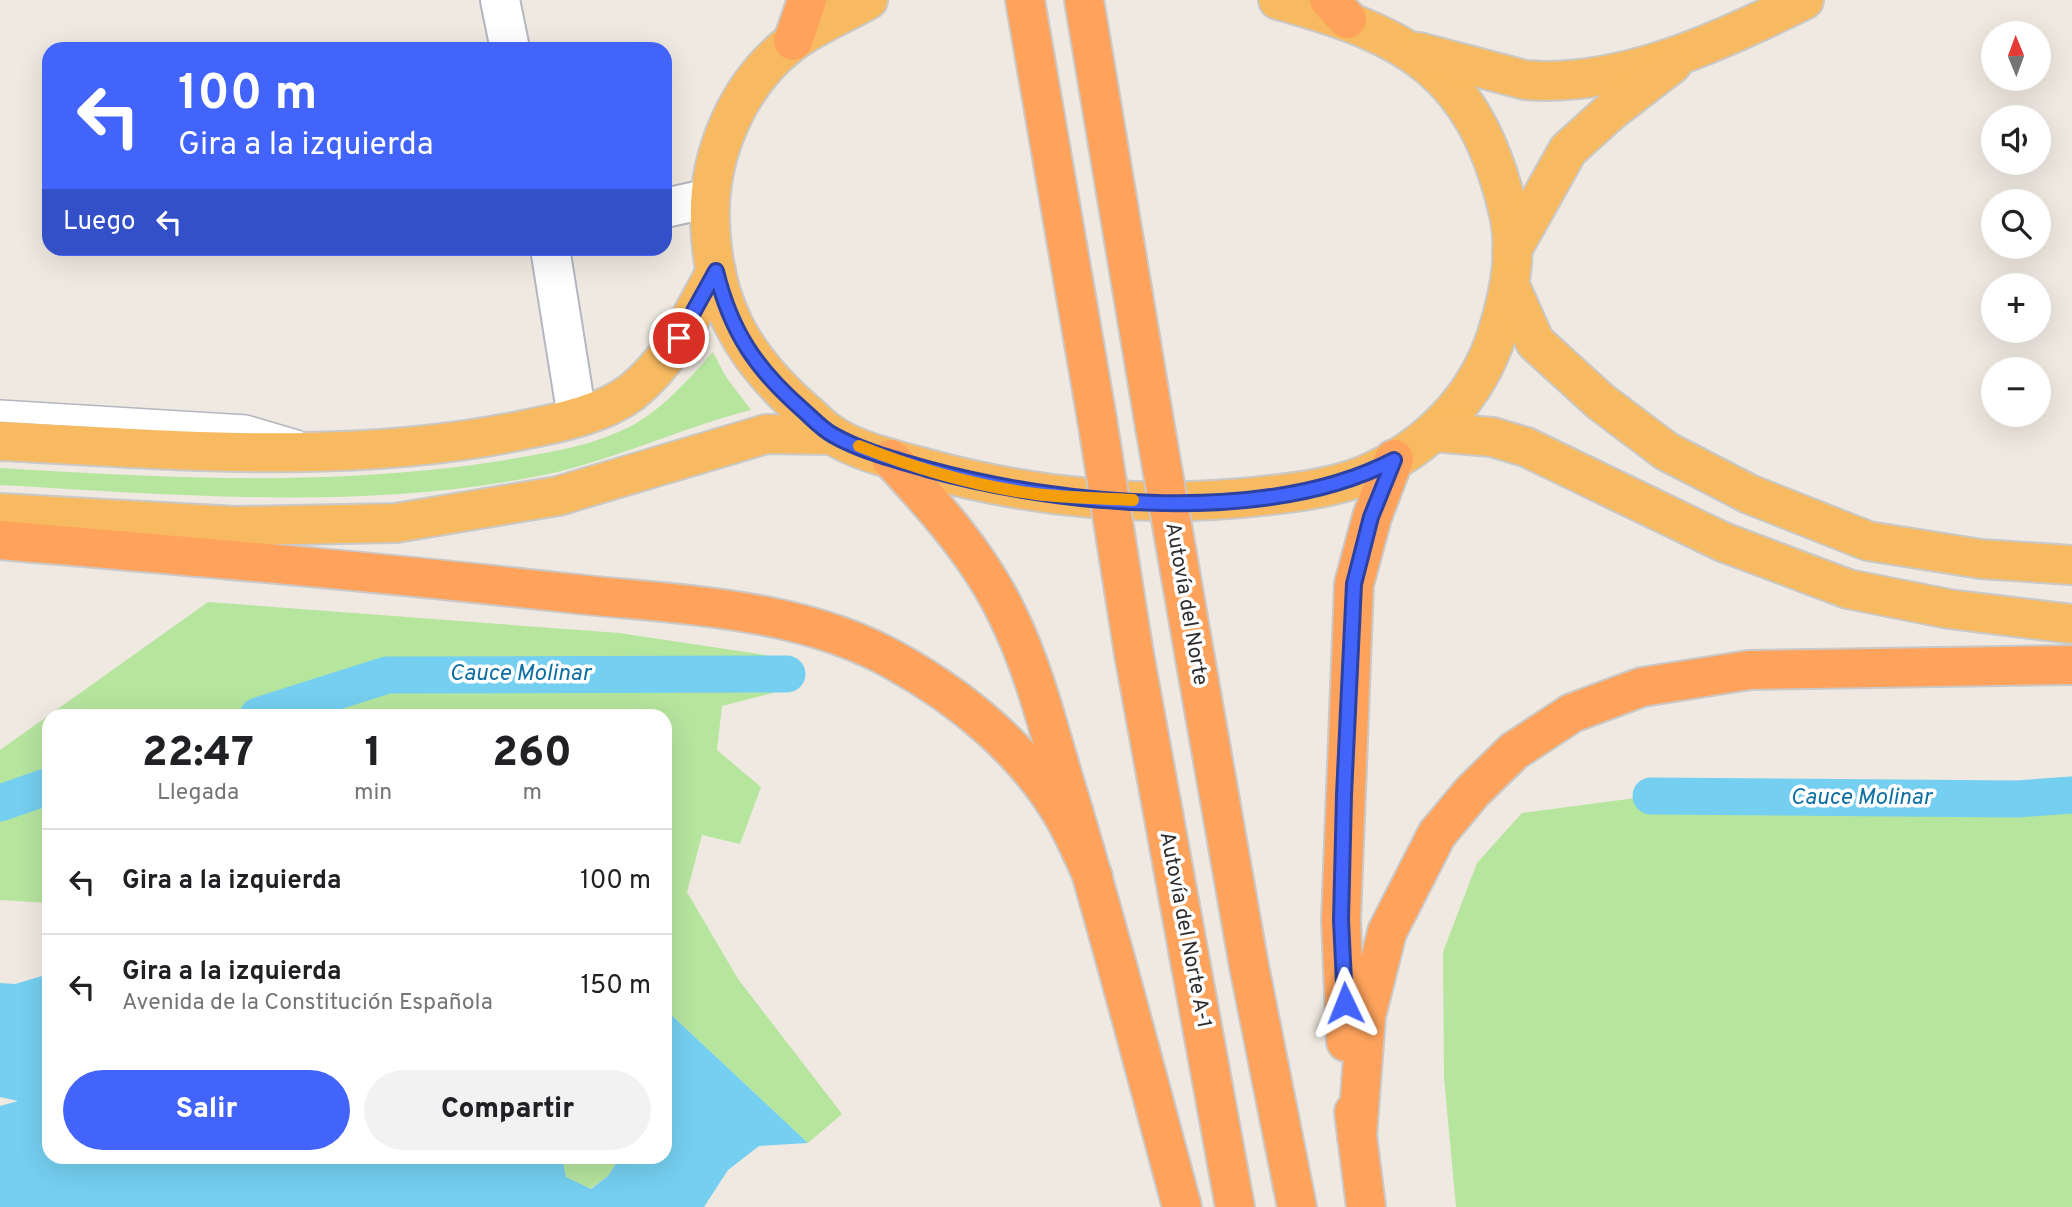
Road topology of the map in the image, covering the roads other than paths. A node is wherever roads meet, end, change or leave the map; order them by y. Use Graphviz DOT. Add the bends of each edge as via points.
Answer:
graph roads {
  1 [pos="500,0"];
  2 [pos="807,0"];
  3 [pos="868,0"];
  4 [pos="1025,0"];
  5 [pos="1084,0"];
  6 [pos="1278,0"];
  7 [pos="1804,0"];
  8 [pos="1338,10"];
  9 [pos="793,41"];
  10 [pos="509,42"];
  11 [pos="1407,48"];
  12 [pos="1682,57"];
  13 [pos="710,198"];
  14 [pos="672,206"];
  15 [pos="1512,250"];
  16 [pos="557,256"];
  17 [pos="716,271"];
  18 [pos="1511,288"];
  19 [pos="0,411"];
  20 [pos="577,417"];
  21 [pos="1433,432"];
  22 [pos="832,435"];
  23 [pos="0,441"];
  24 [pos="333,451"];
  25 [pos="891,459"];
  26 [pos="1394,460"];
  27 [pos="0,513"];
  28 [pos="0,540"];
  29 [pos="2072,565"];
  30 [pos="2072,624"];
  31 [pos="2072,665"];
  32 [pos="1093,877"];
  33 [pos="1357,1137"];
  34 [pos="1182,1207"];
  35 [pos="1235,1207"];
  36 [pos="1297,1207"];
  37 [pos="1366,1207"];
  1 -- 10 [label="street"];
  2 -- 9 [label="highway"];
  3 -- 9 [label="highway"];
  4 -- 35 [label="highway, Autovía del Norte A-1, bridge" via="1134,654"];
  5 -- 36 [label="highway, Autovía del Norte, bridge" via="1249,966"];
  6 -- 8 [label="highway"];
  7 -- 12 [label="highway"];
  8 -- 11 [label="highway"];
  9 -- 13 [label="highway" via="760,71 731,117"];
  11 -- 12 [label="highway" via="1542,82"];
  11 -- 15 [label="highway" via="1449,84 1479,125 1500,177 1512,228"];
  12 -- 15 [label="highway" via="1567,150"];
  13 -- 14 [label="street"];
  13 -- 17 [label="highway"];
  15 -- 18 [label="highway"];
  16 -- 20 [label="street"];
  17 -- 20 [label="highway" via="672,351 653,372 630,393"];
  17 -- 22 [label="highway" via="738,336 771,382"];
  18 -- 21 [label="highway" via="1492,351 1459,407"];
  18 -- 29 [label="highway" via="1535,342 1601,402 1666,451 1749,494 1868,541 1981,559"];
  19 -- 24 [label="lane" via="246,426"];
  20 -- 24 [label="highway" via="488,437 396,450"];
  21 -- 26 [label="highway"];
  21 -- 30 [label="highway" via="1492,437 1526,447 1723,541 1848,589 1950,609"];
  22 -- 25 [label="highway"];
  22 -- 27 [label="highway" via="766,434 558,496 396,523 236,526"];
  23 -- 24 [label="highway" via="229,452"];
  25 -- 26 [label="highway" via="1035,494 1143,501 1227,500 1299,492 1362,476"];
  25 -- 32 [label="highway" via="951,525 1008,614 1036,689"];
  26 -- 33 [label="highway" via="1371,517 1354,584 1341,920 1347,1059"];
  28 -- 32 [label="highway" via="614,598 785,620 842,637 895,661 950,695 1012,747 1064,816"];
  31 -- 33 [label="highway" via="1722,674 1642,687 1572,713 1514,751 1437,834 1387,932 1366,1016"];
  32 -- 34 [label="highway"];
  33 -- 37 [label="highway"];
}
